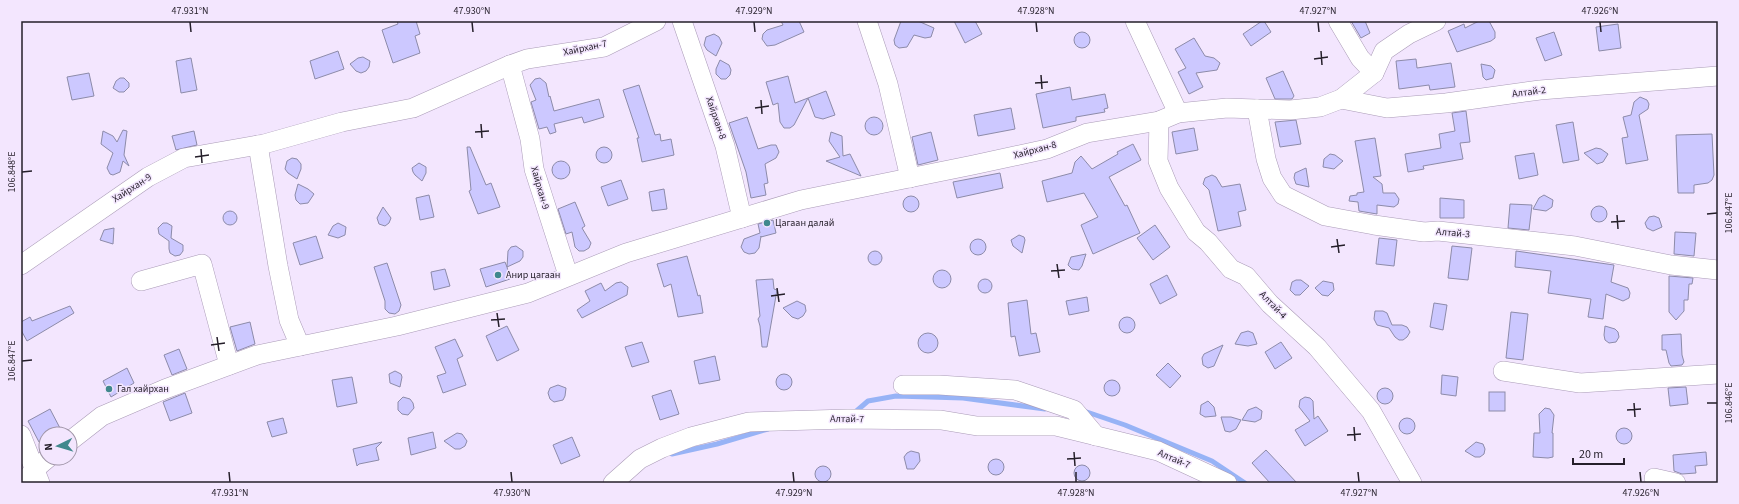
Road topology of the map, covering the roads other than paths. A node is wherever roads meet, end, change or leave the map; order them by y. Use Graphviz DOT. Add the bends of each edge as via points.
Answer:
graph roads {
  1 [pos="656,21"];
  2 [pos="682,21"];
  3 [pos="867,21"];
  4 [pos="1135,21"];
  5 [pos="1338,21"];
  6 [pos="1436,21"];
  7 [pos="510,65"];
  8 [pos="1374,73"];
  9 [pos="1718,76"];
  10 [pos="1341,99"];
  11 [pos="1257,109"];
  12 [pos="1178,113"];
  13 [pos="1159,121"];
  14 [pos="258,145"];
  15 [pos="910,178"];
  16 [pos="742,218"];
  17 [pos="21,265"];
  18 [pos="1718,270"];
  19 [pos="568,275"];
  20 [pos="142,281"];
  21 [pos="300,346"];
  22 [pos="229,366"];
  23 [pos="1503,371"];
  24 [pos="1718,374"];
  25 [pos="903,385"];
  26 [pos="21,435"];
  27 [pos="78,435"];
  28 [pos="1096,436"];
  29 [pos="37,473"];
  30 [pos="1654,478"];
  31 [pos="613,483"];
  32 [pos="1227,483"];
  33 [pos="1412,483"];
  34 [pos="1676,483"];
  1 -- 7 [label="street, Хайрхан-7" via="604,47 527,59"];
  2 -- 16 [label="street, Хайрхан-8" via="725,146"];
  3 -- 15 [label="street" via="888,84"];
  4 -- 12 [label="street"];
  5 -- 8 [label="street" via="1360,58"];
  6 -- 8 [label="street" via="1409,34 1384,51"];
  7 -- 14 [label="street, Хайрхан-9" via="413,108 342,122"];
  7 -- 19 [label="street, Хайрхан-9" via="530,139 534,169"];
  8 -- 10 [label="street"];
  9 -- 10 [label="street, Алтай-2" via="1540,90 1387,108"];
  10 -- 11 [label="street" via="1320,107 1290,110"];
  11 -- 12 [label="street" via="1227,108"];
  11 -- 18 [label="street, Алтай-3" via="1272,178 1283,195 1325,216 1424,232 1438,231 1575,246 1671,265"];
  12 -- 13 [label="street"];
  13 -- 15 [label="street, Хайрхан-8" via="1086,132 1047,149"];
  13 -- 33 [label="street, Алтай-4" via="1158,161 1169,188 1196,232 1231,269 1246,276 1270,304 1317,347 1371,411"];
  14 -- 17 [label="street, Хайрхан-9" via="184,158 148,177"];
  14 -- 21 [label="street" via="287,313"];
  15 -- 16 [label="street, Хайрхан-8" via="801,200"];
  16 -- 19 [label="street, Хайрхан-8" via="626,253"];
  19 -- 21 [label="street" via="528,293 397,326"];
  20 -- 22 [label="street" via="202,264"];
  21 -- 22 [label="street" via="257,355"];
  22 -- 27 [label="street" via="165,389 102,416"];
  23 -- 24 [label="street" via="1580,383"];
  25 -- 28 [label="street" via="1015,390 1074,410"];
  26 -- 29 [label="street"];
  28 -- 31 [label="street, Алтай-7" via="1056,426 976,426 941,420 749,422 662,448 640,459"];
  28 -- 32 [label="street, Алтай-7" via="1158,451"];
  30 -- 34 [label="street"];
}
